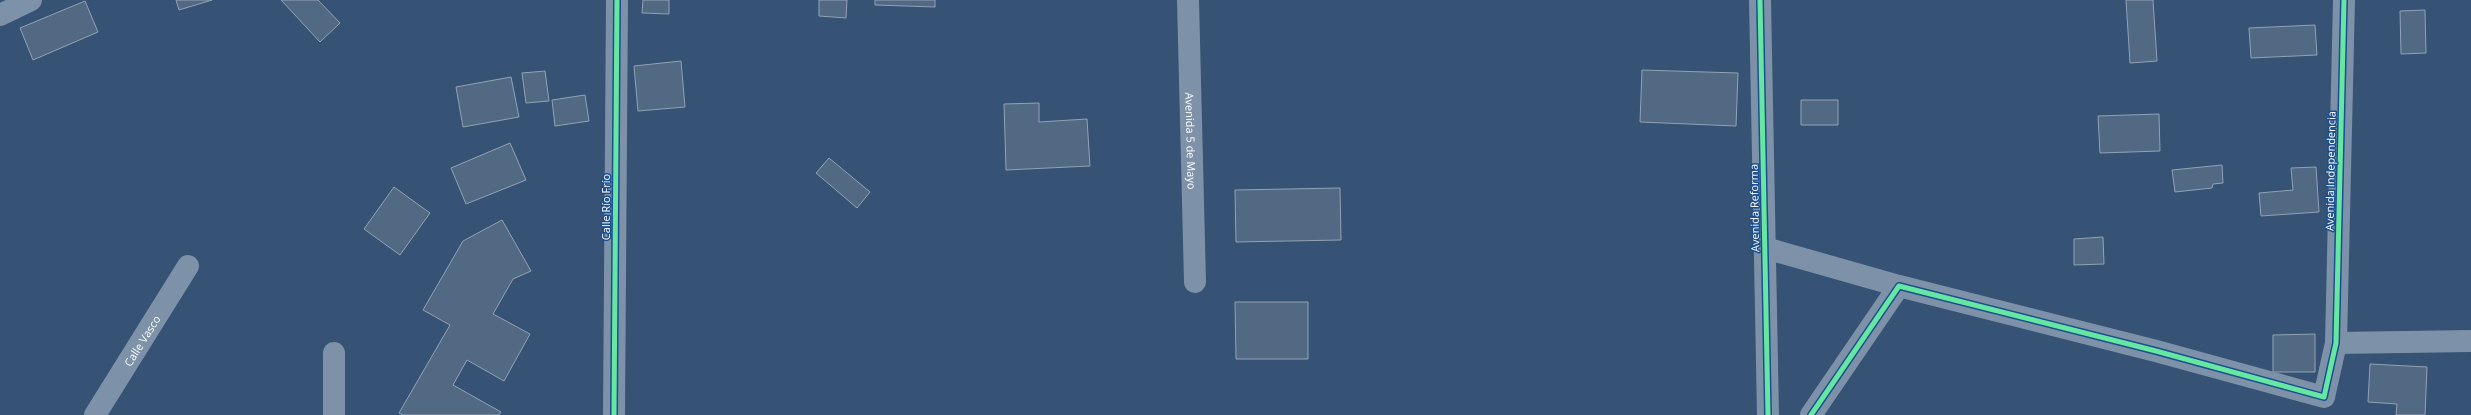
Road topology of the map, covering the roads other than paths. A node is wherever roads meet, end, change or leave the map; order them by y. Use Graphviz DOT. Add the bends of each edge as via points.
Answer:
graph roads {
  1 [pos="617,0"];
  2 [pos="1188,0"];
  3 [pos="1760,0"];
  4 [pos="2344,0"];
  5 [pos="1765,248"];
  6 [pos="188,266"];
  7 [pos="1195,282"];
  8 [pos="1899,286"];
  9 [pos="2471,341"];
  10 [pos="2336,343"];
  11 [pos="334,353"];
  12 [pos="95,415"];
  13 [pos="334,415"];
  14 [pos="614,415"];
  15 [pos="1768,415"];
  16 [pos="1811,415"];
  1 -- 14 [label="street, Calle Río Frío"];
  2 -- 7 [label="street, Avenida 5 de Mayo"];
  3 -- 5 [label="street, Avenida Reforma"];
  4 -- 10 [label="street, Avenida Independencia"];
  5 -- 8 [label="street"];
  5 -- 15 [label="street, Avenida Reforma"];
  6 -- 12 [label="street, Calle Vasco"];
  8 -- 10 [label="street, Avenida Independencia" via="2156,351 2324,397"];
  8 -- 16 [label="street"];
  9 -- 10 [label="street"];
  11 -- 13 [label="street"];
}
